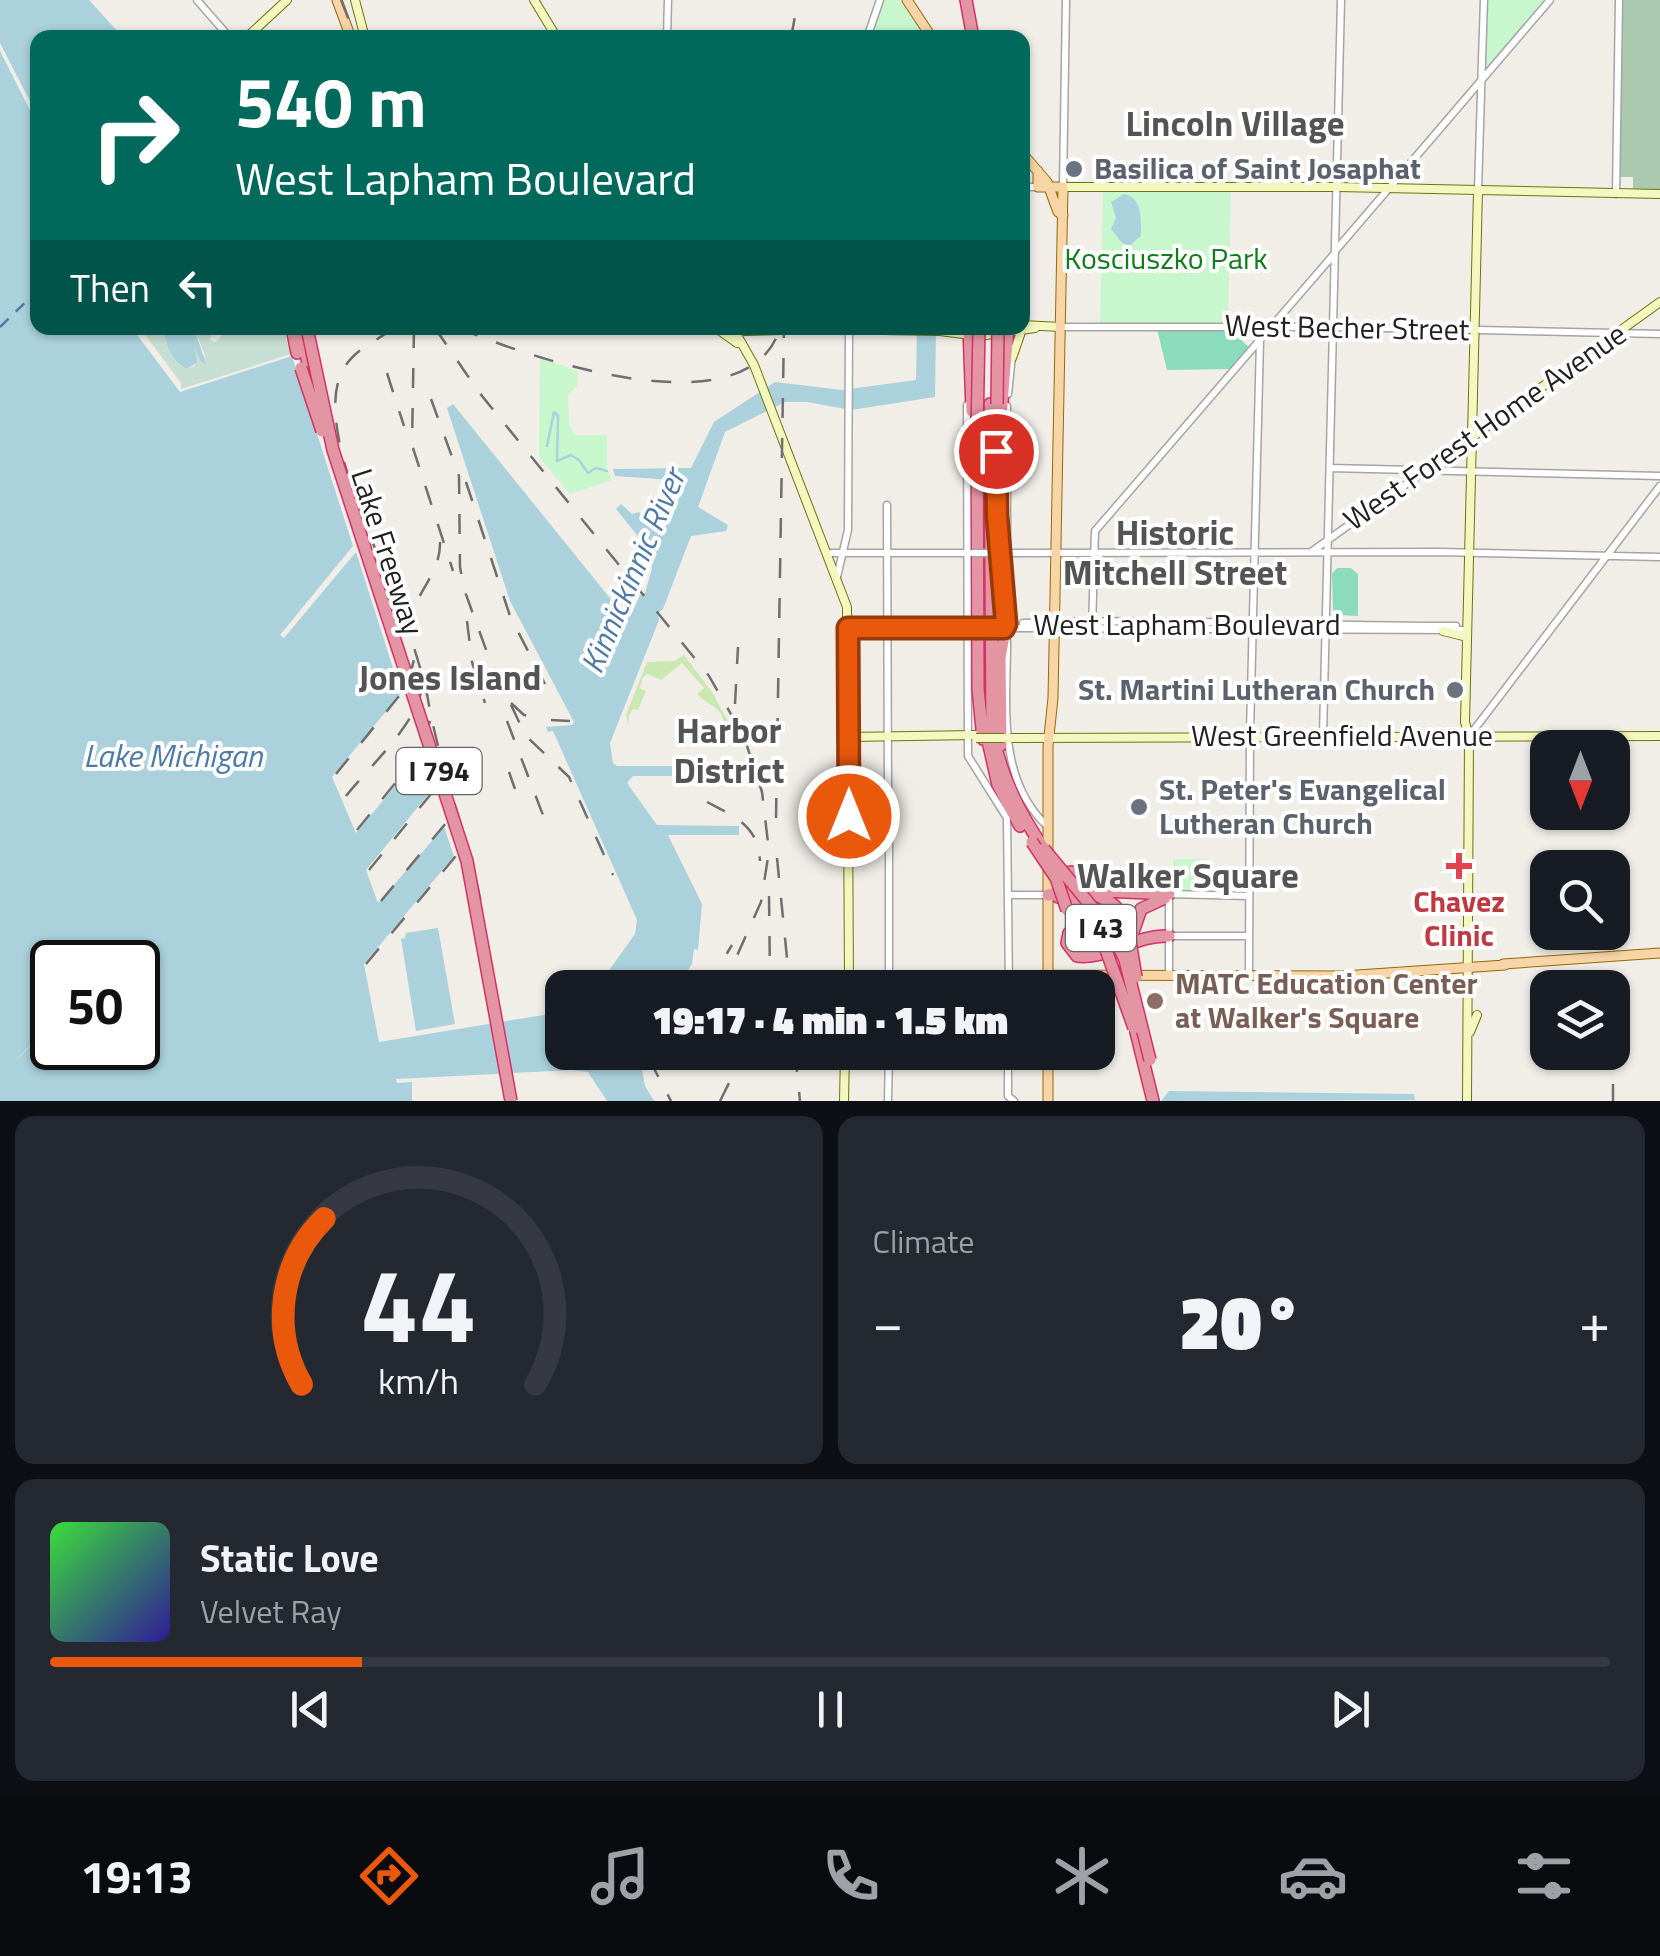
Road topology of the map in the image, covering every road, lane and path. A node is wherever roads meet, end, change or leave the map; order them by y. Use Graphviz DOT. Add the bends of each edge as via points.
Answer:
graph roads {
  1 [pos="198,0"];
  2 [pos="286,0"];
  3 [pos="335,0"];
  4 [pos="354,0"];
  5 [pos="534,0"];
  6 [pos="668,0"];
  7 [pos="904,0"];
  8 [pos="970,0"];
  9 [pos="1066,0"];
  10 [pos="1342,0"];
  11 [pos="1484,0"];
  12 [pos="1550,0"];
  13 [pos="1619,0"];
  14 [pos="880,1"];
  15 [pos="223,30"];
  16 [pos="254,30"];
  17 [pos="346,30"];
  18 [pos="361,30"];
  19 [pos="552,30"];
  20 [pos="668,30"];
  21 [pos="870,30"];
  22 [pos="924,30"];
  23 [pos="975,30"];
  24 [pos="1485,64"];
  25 [pos="1480,81"];
  26 [pos="1030,162"];
  27 [pos="1030,187"];
  28 [pos="1043,187"];
  29 [pos="1063,187"];
  30 [pos="1338,187"];
  31 [pos="1389,188"];
  32 [pos="1478,190"];
  33 [pos="1616,194"];
  34 [pos="1660,194"];
  35 [pos="1063,215"];
  36 [pos="1337,249"];
  37 [pos="1660,302"];
  38 [pos="1061,327"];
  39 [pos="1256,327"];
  40 [pos="1272,327"];
  41 [pos="1334,327"];
  42 [pos="1030,328"];
  43 [pos="1474,330"];
  44 [pos="1614,334"];
  45 [pos="1660,334"];
  46 [pos="301,335"];
  47 [pos="303,335"];
  48 [pos="303,335"];
  49 [pos="728,335"];
  50 [pos="734,335"];
  51 [pos="742,335"];
  52 [pos="849,335"];
  53 [pos="991,335"];
  54 [pos="991,335"];
  55 [pos="992,335"];
  56 [pos="992,335"];
  57 [pos="993,335"];
  58 [pos="994,335"];
  59 [pos="1261,340"];
  60 [pos="739,342"];
  61 [pos="1012,358"];
  62 [pos="1005,377"];
  63 [pos="970,394"];
  64 [pos="998,402"];
  65 [pos="978,428"];
  66 [pos="1475,435"];
  67 [pos="997,467"];
  68 [pos="1330,468"];
  69 [pos="1425,470"];
  70 [pos="1470,472"];
  71 [pos="1660,476"];
  72 [pos="1660,486"];
  73 [pos="848,494"];
  74 [pos="861,502"];
  75 [pos="876,506"];
  76 [pos="997,516"];
  77 [pos="976,520"];
  78 [pos="1328,538"];
  79 [pos="1310,552"];
  80 [pos="1328,552"];
  81 [pos="828,553"];
  82 [pos="843,553"];
  83 [pos="887,553"];
  84 [pos="969,553"];
  85 [pos="1004,553"];
  86 [pos="1057,553"];
  87 [pos="1094,553"];
  88 [pos="1255,553"];
  89 [pos="1468,553"];
  90 [pos="1607,556"];
  91 [pos="1660,557"];
  92 [pos="836,575"];
  93 [pos="1054,624"];
  94 [pos="1092,624"];
  95 [pos="1253,624"];
  96 [pos="848,625"];
  97 [pos="888,625"];
  98 [pos="1002,627"];
  99 [pos="1326,628"];
  100 [pos="971,629"];
  101 [pos="1443,631"];
  102 [pos="1467,631"];
  103 [pos="974,735"];
  104 [pos="848,736"];
  105 [pos="888,736"];
  106 [pos="1006,736"];
  107 [pos="1049,736"];
  108 [pos="1250,736"];
  109 [pos="1323,736"];
  110 [pos="1465,736"];
  111 [pos="1660,736"];
  112 [pos="998,785"];
  113 [pos="888,799"];
  114 [pos="999,805"];
  115 [pos="888,812"];
  116 [pos="993,816"];
  117 [pos="460,827"];
  118 [pos="1048,829"];
  119 [pos="1041,850"];
  120 [pos="1009,895"];
  121 [pos="1048,895"];
  122 [pos="1172,896"];
  123 [pos="1250,896"];
  124 [pos="1153,900"];
  125 [pos="1169,912"];
  126 [pos="1130,935"];
  127 [pos="1101,936"];
  128 [pos="1249,936"];
  129 [pos="1165,940"];
  130 [pos="1660,953"];
  131 [pos="1468,967"];
  132 [pos="849,970"];
  133 [pos="889,970"];
  134 [pos="1009,970"];
  135 [pos="1048,970"];
  136 [pos="1115,976"];
  137 [pos="1169,976"];
  138 [pos="1249,976"];
  139 [pos="1473,1016"];
  140 [pos="1136,1032"];
  141 [pos="1467,1042"];
  142 [pos="1150,1060"];
  143 [pos="844,1070"];
  144 [pos="888,1070"];
  145 [pos="1008,1070"];
  146 [pos="1048,1070"];
  147 [pos="1014,1099"];
  148 [pos="509,1101"];
  149 [pos="844,1101"];
  150 [pos="888,1101"];
  151 [pos="1048,1101"];
  152 [pos="1156,1101"];
  153 [pos="1467,1101"];
  1 -- 15 [label="street"];
  2 -- 16 [label="main road"];
  3 -- 17 [label="main road"];
  4 -- 18 [label="main road"];
  5 -- 19 [label="main road"];
  6 -- 20 [label="street"];
  7 -- 22 [label="main road"];
  8 -- 23 [label="highway"];
  9 -- 29 [label="street"];
  10 -- 30 [label="street"];
  11 -- 24 [label="street"];
  12 -- 24 [label="street"];
  13 -- 33 [label="street"];
  14 -- 21 [label="street"];
  24 -- 25 [label="street"];
  25 -- 31 [label="street"];
  25 -- 32 [label="street"];
  26 -- 28 [label="main road"];
  27 -- 28 [label="street"];
  28 -- 29 [label="main road"];
  28 -- 35 [label="main road"];
  29 -- 30 [label="main road"];
  29 -- 35 [label="main road"];
  30 -- 31 [label="main road"];
  30 -- 36 [label="street"];
  31 -- 32 [label="main road"];
  31 -- 36 [label="street"];
  32 -- 33 [label="main road"];
  32 -- 43 [label="main road"];
  33 -- 34 [label="main road"];
  35 -- 38 [label="main road"];
  36 -- 40 [label="street"];
  36 -- 41 [label="street"];
  37 -- 44 [label="main road, West Forest Home Avenue"];
  38 -- 39 [label="street, West Becher Street"];
  38 -- 42 [label="main road, West Becher Street"];
  38 -- 86 [label="main road"];
  39 -- 40 [label="street, West Becher Street"];
  39 -- 59 [label="street"];
  40 -- 41 [label="street, West Becher Street"];
  40 -- 59 [label="street"];
  41 -- 43 [label="street, West Becher Street"];
  41 -- 68 [label="street"];
  43 -- 44 [label="street, West Becher Street"];
  43 -- 66 [label="main road"];
  44 -- 45 [label="street, West Becher Street"];
  44 -- 66 [label="main road, West Forest Home Avenue"];
  46 -- 148 [label="highway, Lake Freeway / I 794, bridge" via="302,368 459,852"];
  47 -- 148 [label="highway, Lake Freeway / I 794, bridge" via="333,450 467,861"];
  48 -- 117 [label="street"];
  49 -- 60 [label="main road"];
  50 -- 60 [label="main road"];
  51 -- 60 [label="main road"];
  52 -- 73 [label="street"];
  53 -- 63 [label="highway"];
  54 -- 63 [label="street"];
  55 -- 64 [label="highway, bridge"];
  56 -- 65 [label="highway, bridge"];
  57 -- 62 [label="highway"];
  58 -- 61 [label="main road"];
  59 -- 87 [label="street" via="1095,531"];
  59 -- 88 [label="street"];
  60 -- 81 [label="main road"];
  61 -- 62 [label="highway"];
  61 -- 64 [label="street"];
  62 -- 64 [label="highway"];
  62 -- 67 [label="highway"];
  63 -- 65 [label="highway, bridge"];
  63 -- 84 [label="street"];
  64 -- 67 [label="highway"];
  64 -- 85 [label="street"];
  64 -- 98 [label="highway"];
  65 -- 77 [label="highway"];
  65 -- 112 [label="highway, I 43" via="985,731"];
  66 -- 69 [label="street, West Forest Home Avenue"];
  66 -- 70 [label="main road"];
  67 -- 76 [label="highway"];
  68 -- 69 [label="street"];
  68 -- 78 [label="street"];
  69 -- 70 [label="street"];
  69 -- 78 [label="street, West Forest Home Avenue"];
  70 -- 71 [label="street"];
  70 -- 89 [label="main road"];
  72 -- 90 [label="street"];
  73 -- 74 [label="street"];
  73 -- 82 [label="street"];
  75 -- 83 [label="street" via="887,510"];
  76 -- 98 [label="highway"];
  76 -- 98 [label="highway"];
  77 -- 100 [label="highway"];
  77 -- 103 [label="highway"];
  78 -- 79 [label="street, West Forest Home Avenue"];
  78 -- 80 [label="street"];
  79 -- 80 [label="street"];
  79 -- 88 [label="street"];
  80 -- 89 [label="street"];
  80 -- 99 [label="street"];
  81 -- 82 [label="street"];
  81 -- 92 [label="main road"];
  82 -- 83 [label="street"];
  82 -- 92 [label="street"];
  83 -- 84 [label="street"];
  83 -- 97 [label="street"];
  84 -- 85 [label="street, bridge"];
  84 -- 100 [label="street"];
  85 -- 86 [label="street"];
  85 -- 98 [label="street"];
  86 -- 87 [label="street"];
  86 -- 93 [label="main road"];
  87 -- 88 [label="street"];
  87 -- 94 [label="street"];
  88 -- 95 [label="street"];
  89 -- 90 [label="street"];
  89 -- 102 [label="main road"];
  90 -- 91 [label="street"];
  90 -- 110 [label="street"];
  92 -- 96 [label="main road"];
  93 -- 94 [label="street, West Lapham Boulevard"];
  93 -- 98 [label="street, West Lapham Boulevard"];
  93 -- 98 [label="street, West Lapham Boulevard"];
  93 -- 107 [label="main road"];
  94 -- 95 [label="street, West Lapham Boulevard"];
  95 -- 99 [label="street, West Lapham Boulevard"];
  95 -- 108 [label="street"];
  96 -- 97 [label="street, West Lapham Boulevard"];
  96 -- 104 [label="main road"];
  97 -- 100 [label="street, West Lapham Boulevard"];
  97 -- 100 [label="street, West Lapham Boulevard"];
  97 -- 105 [label="street"];
  98 -- 100 [label="street, West Lapham Boulevard, bridge"];
  98 -- 106 [label="street"];
  98 -- 119 [label="highway, I 43" via="1000,741 1011,794"];
  99 -- 101 [label="street, West Lapham Boulevard"];
  99 -- 102 [label="street, West Lapham Boulevard"];
  99 -- 109 [label="street"];
  100 -- 103 [label="highway"];
  101 -- 102 [label="main road"];
  102 -- 110 [label="main road"];
  103 -- 105 [label="main road, West Greenfield Avenue"];
  103 -- 106 [label="main road, West Greenfield Avenue, bridge"];
  103 -- 112 [label="highway"];
  103 -- 114 [label="street" via="968,756"];
  104 -- 105 [label="main road, West Greenfield Avenue"];
  104 -- 132 [label="main road"];
  105 -- 113 [label="street"];
  106 -- 107 [label="main road, West Greenfield Avenue"];
  106 -- 118 [label="street" via="1016,776"];
  107 -- 108 [label="main road, West Greenfield Avenue"];
  107 -- 118 [label="main road"];
  108 -- 109 [label="main road, West Greenfield Avenue"];
  108 -- 123 [label="street"];
  109 -- 110 [label="main road, West Greenfield Avenue"];
  110 -- 111 [label="main road, West Greenfield Avenue"];
  110 -- 131 [label="main road"];
  112 -- 119 [label="highway, I 43"];
  114 -- 116 [label="street"];
  114 -- 120 [label="street" via="1006,817"];
  115 -- 133 [label="street"];
  118 -- 119 [label="main road"];
  119 -- 121 [label="main road"];
  119 -- 122 [label="highway, bridge" via="1105,891"];
  119 -- 129 [label="highway, bridge" via="1066,910 1069,955 1089,960"];
  119 -- 140 [label="highway, I 43, bridge" via="1109,941"];
  119 -- 142 [label="highway, I 43, bridge" via="1111,930"];
  120 -- 121 [label="street"];
  120 -- 134 [label="street"];
  121 -- 126 [label="highway" via="1103,896 1118,907"];
  121 -- 127 [label="highway" via="1078,905"];
  121 -- 135 [label="main road"];
  122 -- 123 [label="street"];
  122 -- 124 [label="highway"];
  122 -- 125 [label="street"];
  123 -- 128 [label="street"];
  124 -- 125 [label="highway"];
  124 -- 126 [label="highway" via="1136,916"];
  125 -- 129 [label="street"];
  126 -- 142 [label="highway, bridge"];
  127 -- 129 [label="highway" via="1077,925 1068,933 1068,948 1088,957 1139,938"];
  127 -- 140 [label="highway, bridge"];
  128 -- 129 [label="street"];
  128 -- 138 [label="street"];
  129 -- 137 [label="street"];
  130 -- 131 [label="main road"];
  131 -- 138 [label="main road"];
  131 -- 139 [label="main road"];
  136 -- 137 [label="main road"];
  137 -- 138 [label="main road"];
  139 -- 141 [label="main road"];
  139 -- 141 [label="main road"];
  140 -- 152 [label="highway, I 43, bridge"];
  141 -- 153 [label="main road"];
  142 -- 152 [label="highway, I 43"];
  143 -- 149 [label="main road"];
  144 -- 150 [label="street"];
  145 -- 147 [label="street" via="1008,1096"];
  146 -- 151 [label="main road"];
}
